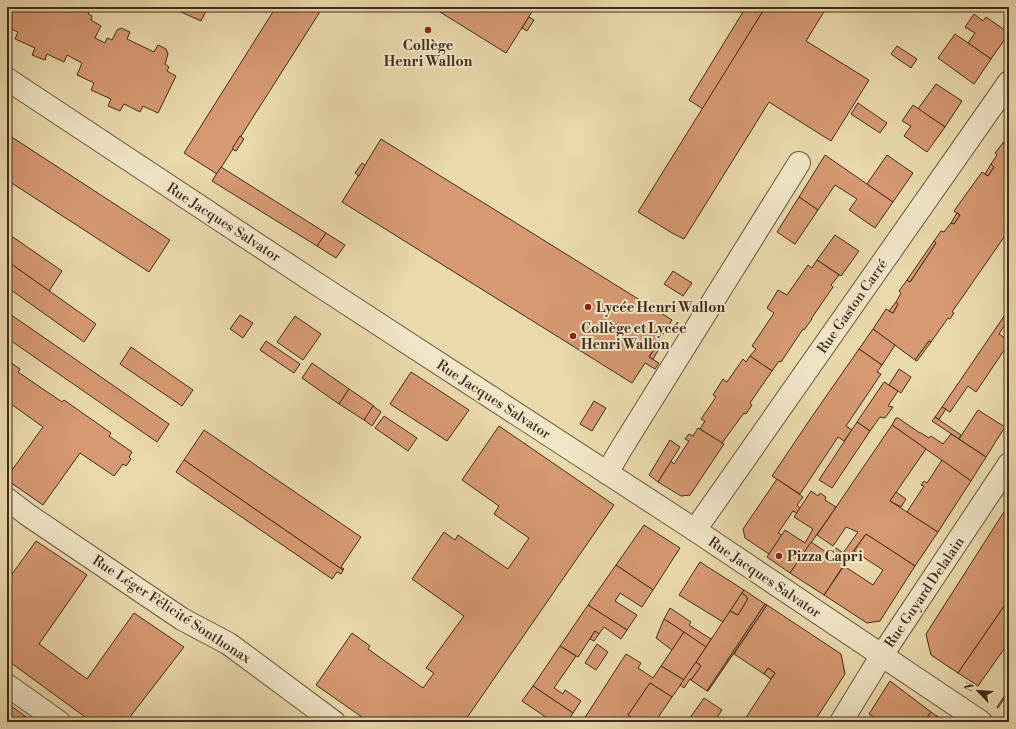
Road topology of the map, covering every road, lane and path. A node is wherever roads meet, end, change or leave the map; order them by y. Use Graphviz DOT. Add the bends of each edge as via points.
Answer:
graph roads {
  1 [pos="7,79"];
  2 [pos="1009,82"];
  3 [pos="799,162"];
  4 [pos="1009,464"];
  5 [pos="607,473"];
  6 [pos="7,499"];
  7 [pos="695,530"];
  8 [pos="882,655"];
  9 [pos="7,685"];
  10 [pos="59,722"];
  11 [pos="334,722"];
  12 [pos="841,722"];
  13 [pos="981,722"];
  1 -- 5 [label="street, Rue Jacques Salvator"];
  2 -- 7 [label="street, Rue Gaston Carré"];
  3 -- 5 [label="street"];
  4 -- 8 [label="street, Rue Guyard Delalain"];
  5 -- 7 [label="street, Rue Jacques Salvator"];
  6 -- 11 [label="street, Rue Léger Félicité Sonthonax" via="182,619 229,644"];
  7 -- 8 [label="street, Rue Jacques Salvator"];
  8 -- 12 [label="street, Rue Guyard Delalain"];
  8 -- 13 [label="street, Rue Jacques Salvator"];
  9 -- 10 [label="street"];
}
